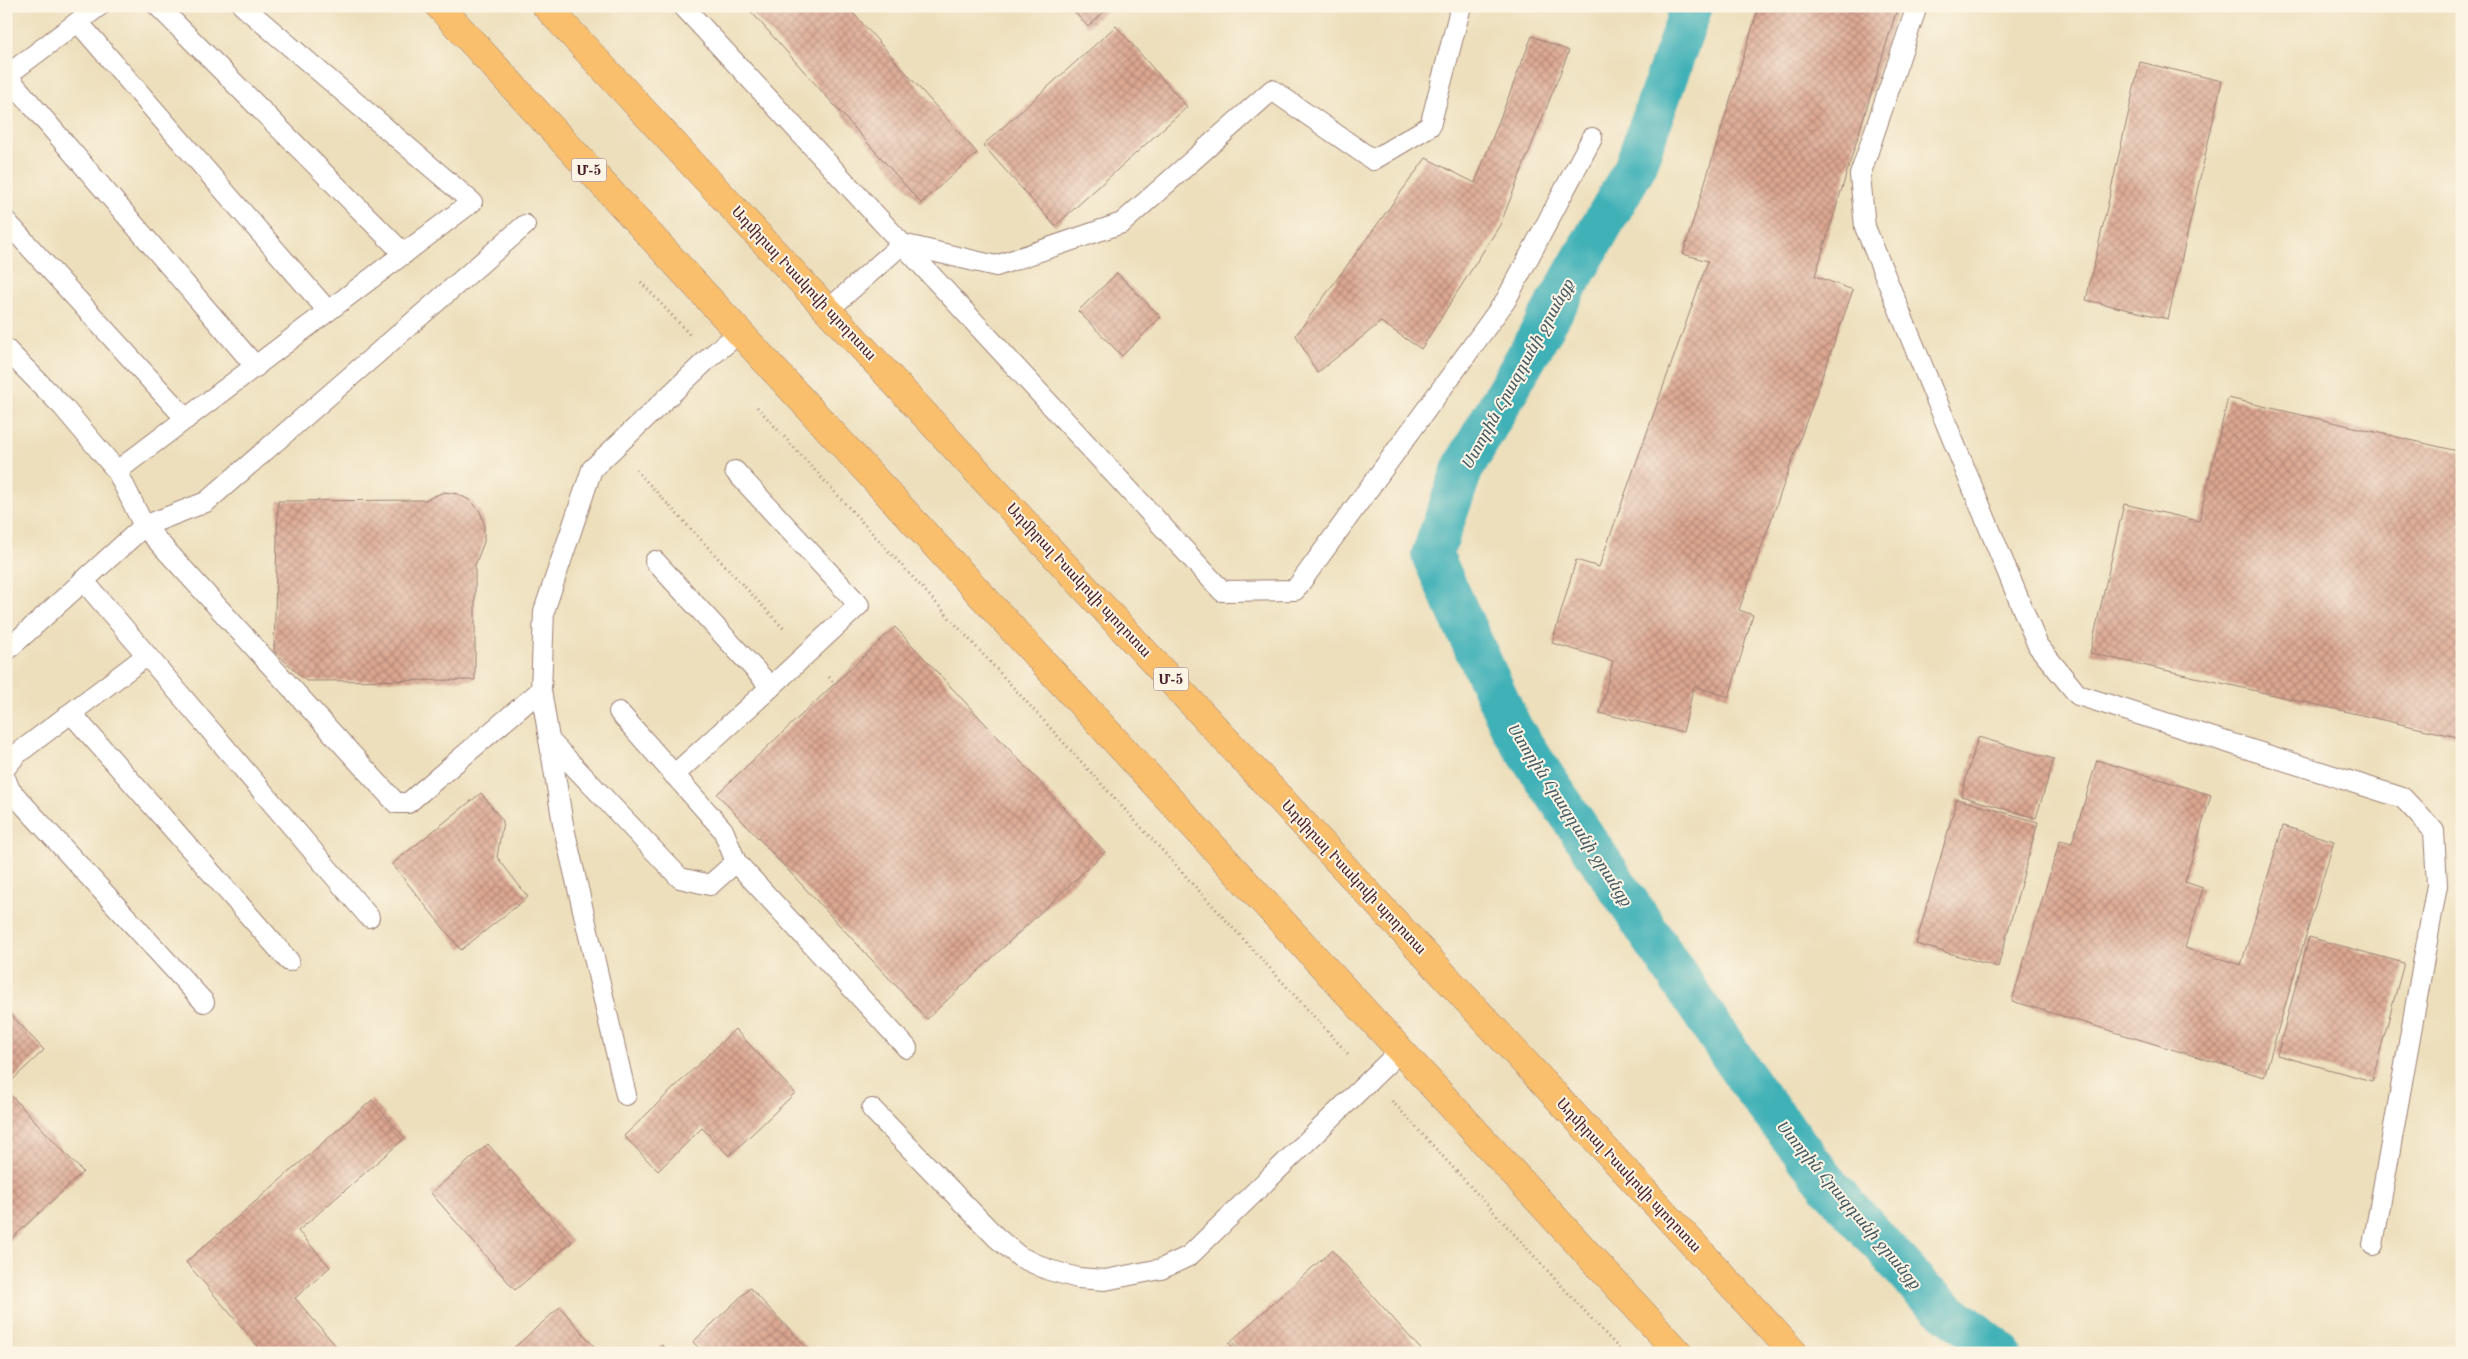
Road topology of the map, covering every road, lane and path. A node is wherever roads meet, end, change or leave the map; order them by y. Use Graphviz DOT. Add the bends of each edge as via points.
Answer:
graph roads {
  1 [pos="99,6"];
  2 [pos="158,6"];
  3 [pos="242,6"];
  4 [pos="428,6"];
  5 [pos="439,6"];
  6 [pos="546,6"];
  7 [pos="683,6"];
  8 [pos="1461,6"];
  9 [pos="1917,6"];
  10 [pos="78,22"];
  11 [pos="462,30"];
  12 [pos="7,76"];
  13 [pos="1592,138"];
  14 [pos="6,221"];
  15 [pos="525,225"];
  16 [pos="902,244"];
  17 [pos="404,254"];
  18 [pos="641,282"];
  19 [pos="828,310"];
  20 [pos="328,311"];
  21 [pos="739,333"];
  22 [pos="6,349"];
  23 [pos="710,357"];
  24 [pos="256,366"];
  25 [pos="751,401"];
  26 [pos="186,419"];
  27 [pos="117,471"];
  28 [pos="735,471"];
  29 [pos="643,477"];
  30 [pos="144,526"];
  31 [pos="655,561"];
  32 [pos="83,580"];
  33 [pos="6,651"];
  34 [pos="807,653"];
  35 [pos="146,656"];
  36 [pos="835,684"];
  37 [pos="772,687"];
  38 [pos="541,690"];
  39 [pos="619,712"];
  40 [pos="71,713"];
  41 [pos="549,740"];
  42 [pos="6,768"];
  43 [pos="674,775"];
  44 [pos="6,780"];
  45 [pos="736,862"];
  46 [pos="369,917"];
  47 [pos="289,961"];
  48 [pos="204,1002"];
  49 [pos="907,1048"];
  50 [pos="1401,1050"];
  51 [pos="1372,1079"];
  52 [pos="626,1095"];
  53 [pos="872,1109"];
  54 [pos="2373,1245"];
  55 [pos="1623,1353"];
  56 [pos="1679,1353"];
  57 [pos="1794,1353"];
  1 -- 10 [label="lane"];
  2 -- 17 [label="lane"];
  3 -- 17 [label="lane" via="472,202"];
  4 -- 11 [label="highway"];
  5 -- 11 [label="highway, Մ-5"];
  6 -- 19 [label="highway, Ադմիրալ Իսակովի պողոտա / Մ-5"];
  7 -- 16 [label="lane"];
  8 -- 16 [label="lane" via="1430,126 1373,160 1272,90 1122,223 996,266"];
  9 -- 54 [label="lane" via="1860,175 1865,227 2038,646 2078,695 2404,798 2434,831 2437,885"];
  10 -- 12 [label="lane"];
  10 -- 20 [label="lane"];
  11 -- 21 [label="highway, Մ-5"];
  12 -- 24 [label="lane"];
  13 -- 16 [label="lane" via="1506,300 1295,590 1222,591"];
  14 -- 26 [label="lane"];
  15 -- 30 [label="lane" via="206,502"];
  16 -- 19 [label="lane"];
  17 -- 20 [label="lane"];
  18 -- 23 [label="path"];
  19 -- 57 [label="highway, Ադմիրալ Իսակովի պողոտա / Մ-5"];
  20 -- 24 [label="lane"];
  21 -- 23 [label="lane"];
  21 -- 50 [label="highway, Մ-5"];
  22 -- 27 [label="lane" via="63,407"];
  23 -- 38 [label="lane" via="592,469 544,611"];
  24 -- 26 [label="lane"];
  25 -- 51 [label="path"];
  26 -- 27 [label="lane"];
  27 -- 30 [label="lane"];
  28 -- 34 [label="lane" via="859,605"];
  29 -- 34 [label="path"];
  30 -- 32 [label="lane"];
  30 -- 38 [label="lane" via="396,803 408,803"];
  31 -- 37 [label="lane"];
  32 -- 33 [label="lane"];
  32 -- 35 [label="lane"];
  34 -- 36 [label="path"];
  34 -- 37 [label="lane"];
  35 -- 40 [label="lane"];
  35 -- 46 [label="lane"];
  37 -- 43 [label="lane"];
  38 -- 41 [label="lane"];
  39 -- 43 [label="lane"];
  40 -- 42 [label="lane" via="17,754"];
  40 -- 47 [label="lane"];
  41 -- 45 [label="lane" via="680,878 710,885"];
  41 -- 52 [label="lane" via="563,824"];
  43 -- 45 [label="lane" via="723,830"];
  44 -- 48 [label="lane" via="10,790"];
  45 -- 49 [label="lane"];
  50 -- 51 [label="lane"];
  50 -- 56 [label="highway, Մ-5"];
  51 -- 53 [label="lane" via="1190,1256 1161,1269 1105,1280 1078,1278 1020,1257 996,1238"];
  51 -- 55 [label="path"];
}
